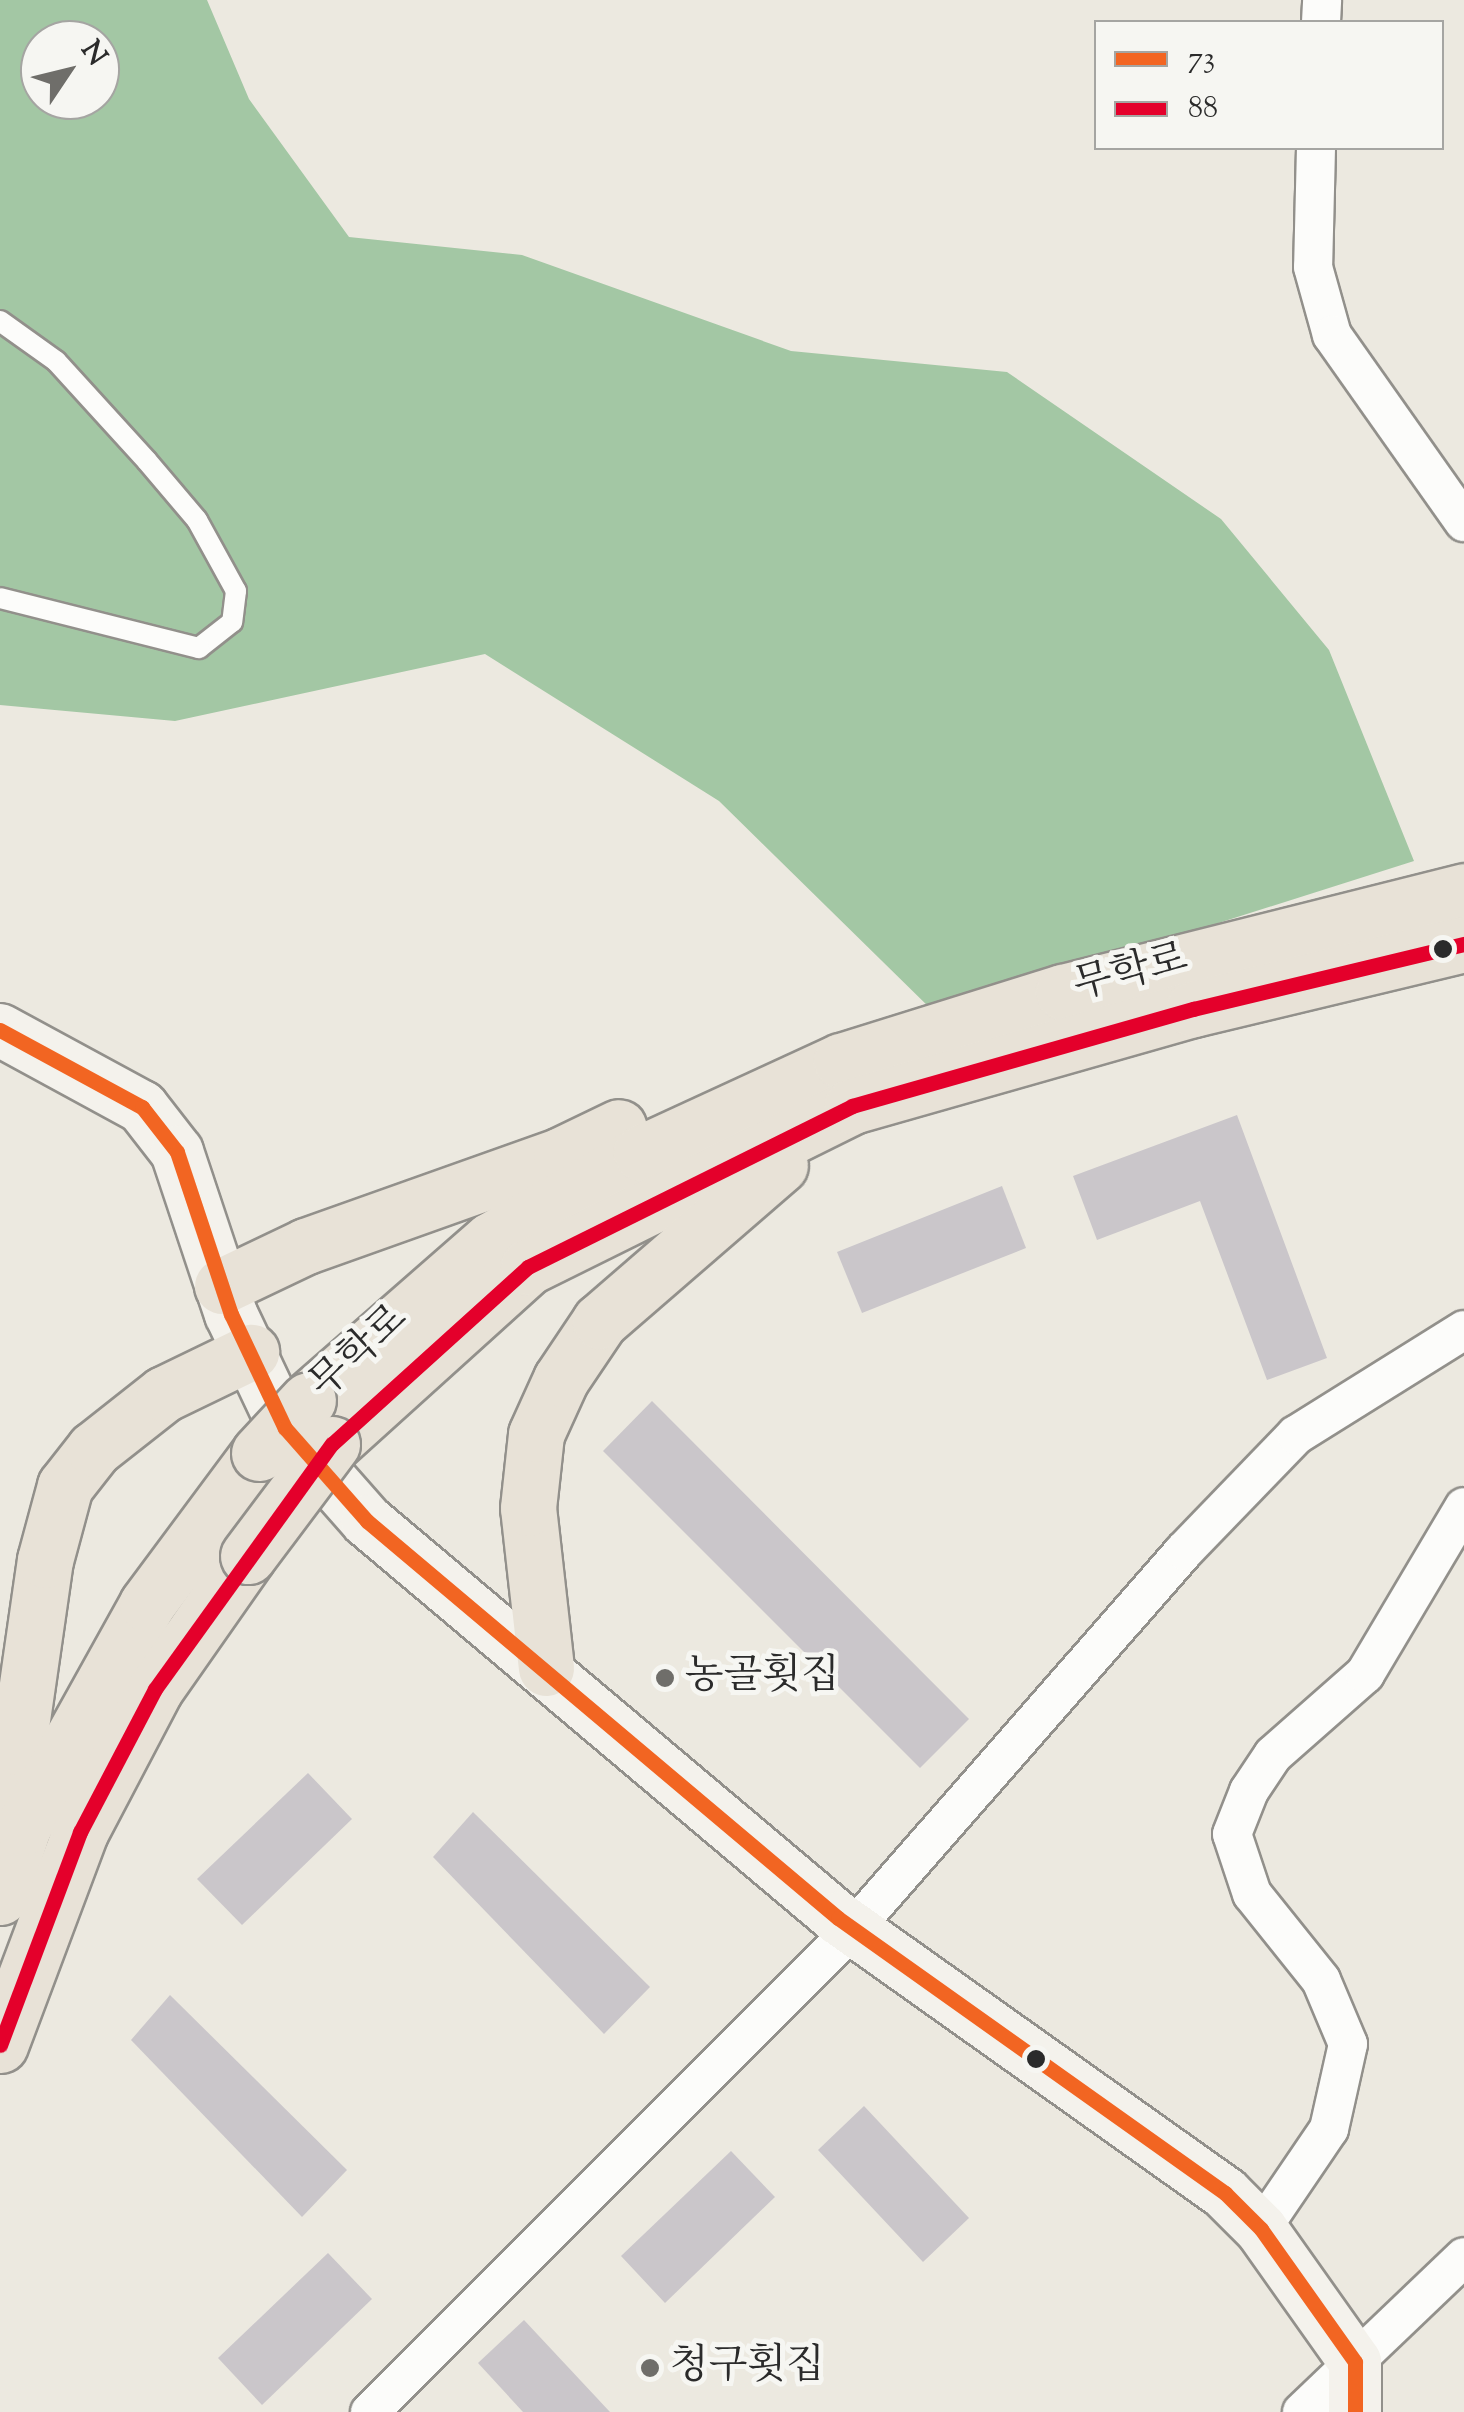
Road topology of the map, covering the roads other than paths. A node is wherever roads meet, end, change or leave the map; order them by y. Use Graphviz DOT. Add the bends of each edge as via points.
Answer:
graph roads {
  1 [pos="1316,150"];
  2 [pos="0,321"];
  3 [pos="1464,522"];
  4 [pos="0,598"];
  5 [pos="1464,891"];
  6 [pos="1464,944"];
  7 [pos="0,1030"];
  8 [pos="804,1078"];
  9 [pos="852,1106"];
  10 [pos="222,1286"];
  11 [pos="1464,1330"];
  12 [pos="251,1352"];
  13 [pos="296,1431"];
  14 [pos="1464,1507"];
  15 [pos="546,1668"];
  16 [pos="12,1823"];
  17 [pos="0,1897"];
  18 [pos="853,1929"];
  19 [pos="0,2045"];
  20 [pos="1261,2229"];
  21 [pos="1464,2257"];
  22 [pos="1355,2387"];
  23 [pos="370,2412"];
  24 [pos="1302,2412"];
  1 -- 3 [label="street" via="1313,267 1332,335"];
  2 -- 4 [label="lane" via="56,361 147,461 197,520 236,591 232,622 199,648"];
  5 -- 8 [label="main road, 무학로" via="1063,992"];
  6 -- 9 [label="main road, 무학로" via="1193,1008"];
  7 -- 10 [label="main road" via="142,1107 177,1152"];
  8 -- 10 [label="main road, 무학로" via="692,1097 561,1155 306,1246"];
  8 -- 13 [label="main road, 무학로" via="641,1153 490,1240"];
  9 -- 13 [label="main road, 무학로" via="528,1266"];
  9 -- 15 [label="main road, 무학로" via="600,1321 561,1379 536,1434 528,1508"];
  10 -- 12 [label="main road"];
  11 -- 18 [label="street" via="1296,1435 1171,1565"];
  12 -- 13 [label="main road"];
  12 -- 16 [label="main road, 무학로" via="164,1394 94,1449 65,1486 45,1560"];
  13 -- 15 [label="main road" via="367,1521"];
  13 -- 16 [label="main road, 무학로" via="147,1604"];
  13 -- 19 [label="main road, bridge" via="248,1556 156,1689 80,1832"];
  14 -- 20 [label="street" via="1365,1674 1273,1755 1248,1791 1232,1834 1252,1894 1321,1980 1348,2044 1329,2129"];
  15 -- 18 [label="main road"];
  16 -- 17 [label="main road, 무학로"];
  18 -- 20 [label="main road" via="1225,2193"];
  18 -- 23 [label="street"];
  20 -- 22 [label="main road"];
  21 -- 22 [label="street"];
  22 -- 24 [label="street"];
}
